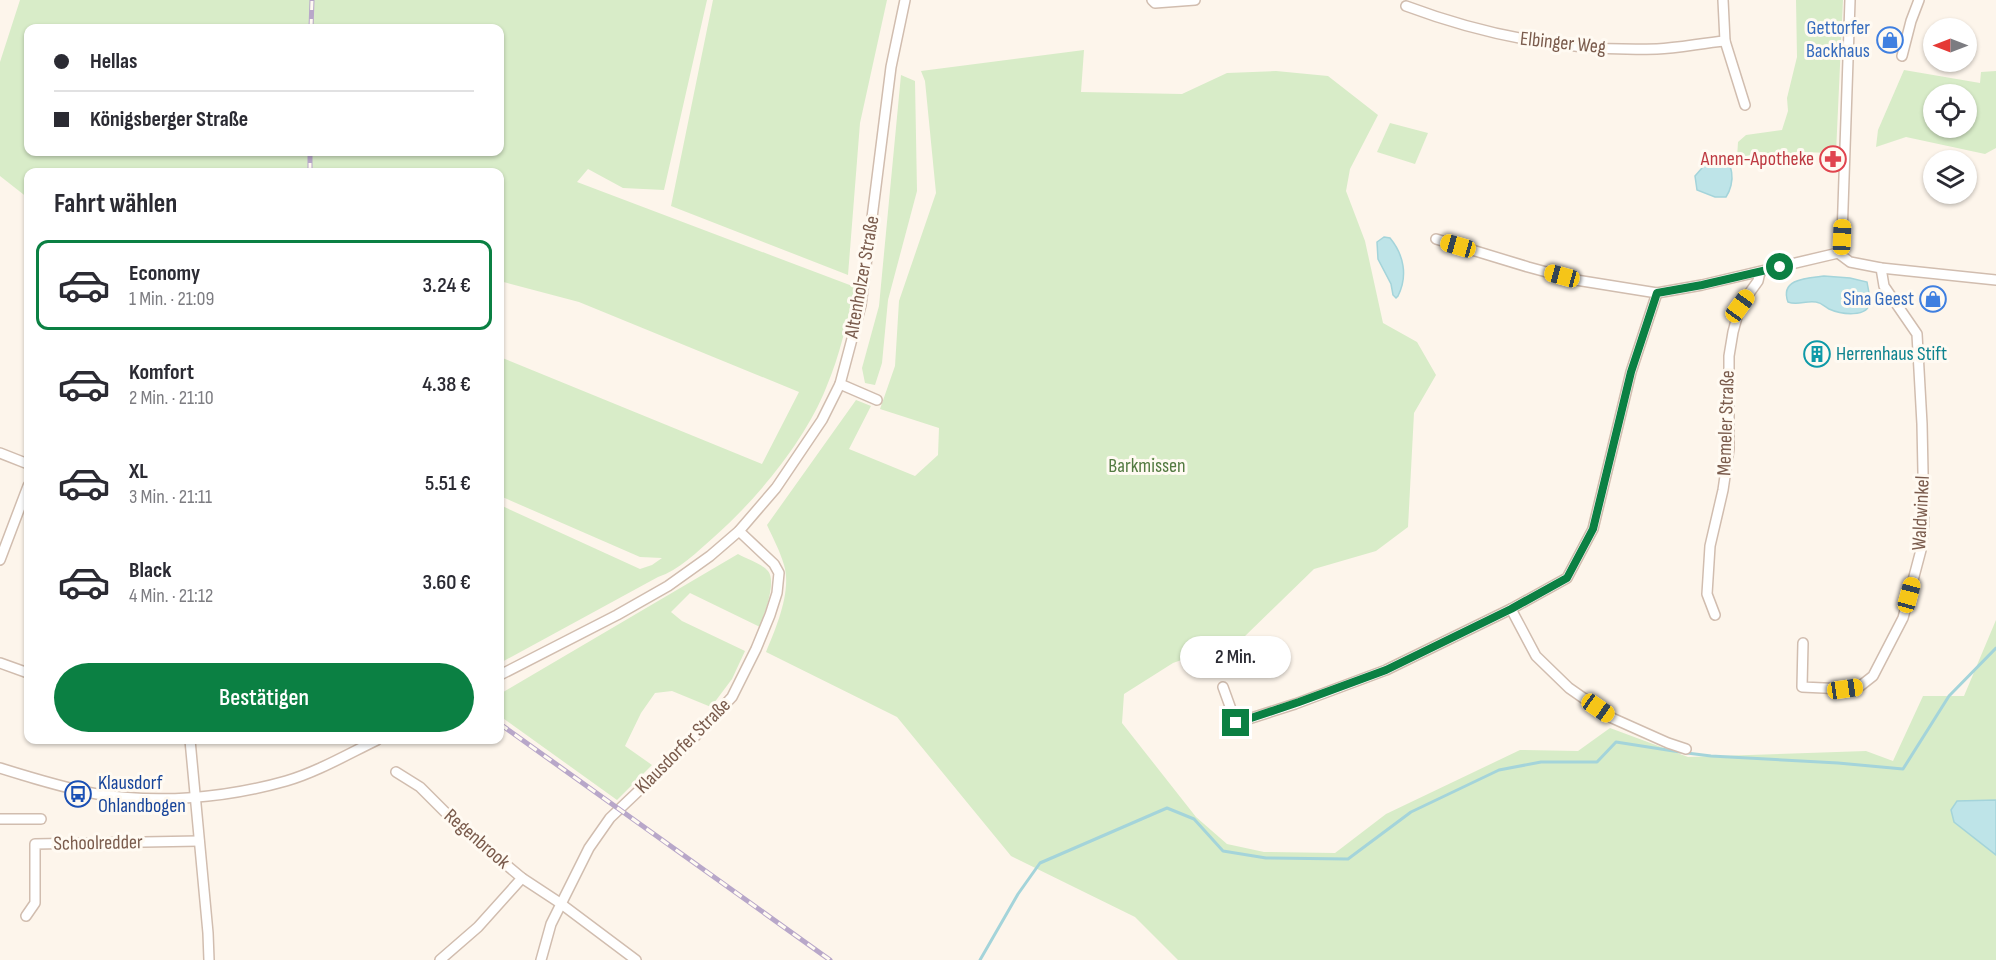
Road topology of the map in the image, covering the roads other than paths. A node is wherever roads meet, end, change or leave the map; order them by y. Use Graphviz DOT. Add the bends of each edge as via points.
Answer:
graph roads {
  1 [pos="905,0"];
  2 [pos="1152,0"];
  3 [pos="1195,0"];
  4 [pos="1723,0"];
  5 [pos="1850,0"];
  6 [pos="1919,0"];
  7 [pos="1406,6"];
  8 [pos="1725,41"];
  9 [pos="1902,56"];
  10 [pos="1745,105"];
  11 [pos="1436,239"];
  12 [pos="1838,252"];
  13 [pos="1881,268"];
  14 [pos="1760,272"];
  15 [pos="1996,280"];
  16 [pos="1657,293"];
  17 [pos="840,384"];
  18 [pos="876,400"];
  19 [pos="0,453"];
  20 [pos="24,462"];
  21 [pos="24,497"];
  22 [pos="739,531"];
  23 [pos="0,560"];
  24 [pos="1511,609"];
  25 [pos="1715,615"];
  26 [pos="1803,643"];
  27 [pos="0,663"];
  28 [pos="24,672"];
  29 [pos="504,673"];
  30 [pos="1223,687"];
  31 [pos="190,744"];
  32 [pos="369,744"];
  33 [pos="1686,749"];
  34 [pos="0,768"];
  35 [pos="396,772"];
  36 [pos="195,797"];
  37 [pos="0,819"];
  38 [pos="41,819"];
  39 [pos="199,841"];
  40 [pos="522,878"];
  41 [pos="560,903"];
  42 [pos="26,916"];
  43 [pos="209,960"];
  44 [pos="440,960"];
  45 [pos="541,960"];
  46 [pos="636,960"];
  1 -- 17 [label="street, Altenholzer Straße" via="891,68 861,305"];
  2 -- 3 [label="street"];
  4 -- 8 [label="street"];
  5 -- 12 [label="street" via="1842,237"];
  6 -- 9 [label="street"];
  7 -- 8 [label="street, Elbinger Weg" via="1494,34 1576,46 1660,49"];
  8 -- 10 [label="street"];
  11 -- 16 [label="street" via="1576,280"];
  12 -- 13 [label="street" via="1850,262"];
  12 -- 14 [label="street"];
  13 -- 15 [label="street"];
  13 -- 26 [label="street, Waldwinkel" via="1884,286 1917,334 1924,520 1921,550 1903,618 1873,676 1859,687 1802,687"];
  14 -- 16 [label="street"];
  14 -- 25 [label="street, Memeler Straße" via="1740,306 1732,332 1729,449 1710,546 1707,594"];
  16 -- 24 [label="street" via="1631,372 1593,529 1567,578"];
  17 -- 18 [label="street"];
  17 -- 22 [label="street, Altenholzer Straße" via="802,452"];
  19 -- 20 [label="street"];
  21 -- 23 [label="street"];
  22 -- 29 [label="street, Altenholzer Straße" via="668,586"];
  22 -- 41 [label="street, Klausdorfer Straße" via="779,573 771,615 756,649 732,697 610,818"];
  24 -- 30 [label="street" via="1386,670 1236,723"];
  24 -- 33 [label="street" via="1536,656 1569,688 1612,718"];
  27 -- 28 [label="street"];
  31 -- 36 [label="street"];
  32 -- 36 [label="street" via="288,780"];
  34 -- 36 [label="street" via="97,794"];
  35 -- 40 [label="street, Regenbrook" via="420,787"];
  36 -- 39 [label="street"];
  37 -- 38 [label="street"];
  39 -- 42 [label="street, Schoolredder" via="35,844 35,903"];
  39 -- 43 [label="street"];
  40 -- 41 [label="street, Regenbrook"];
  40 -- 44 [label="street" via="478,927"];
  41 -- 45 [label="street, Klausdorfer Straße"];
  41 -- 46 [label="street, Regenbrook"];
}
